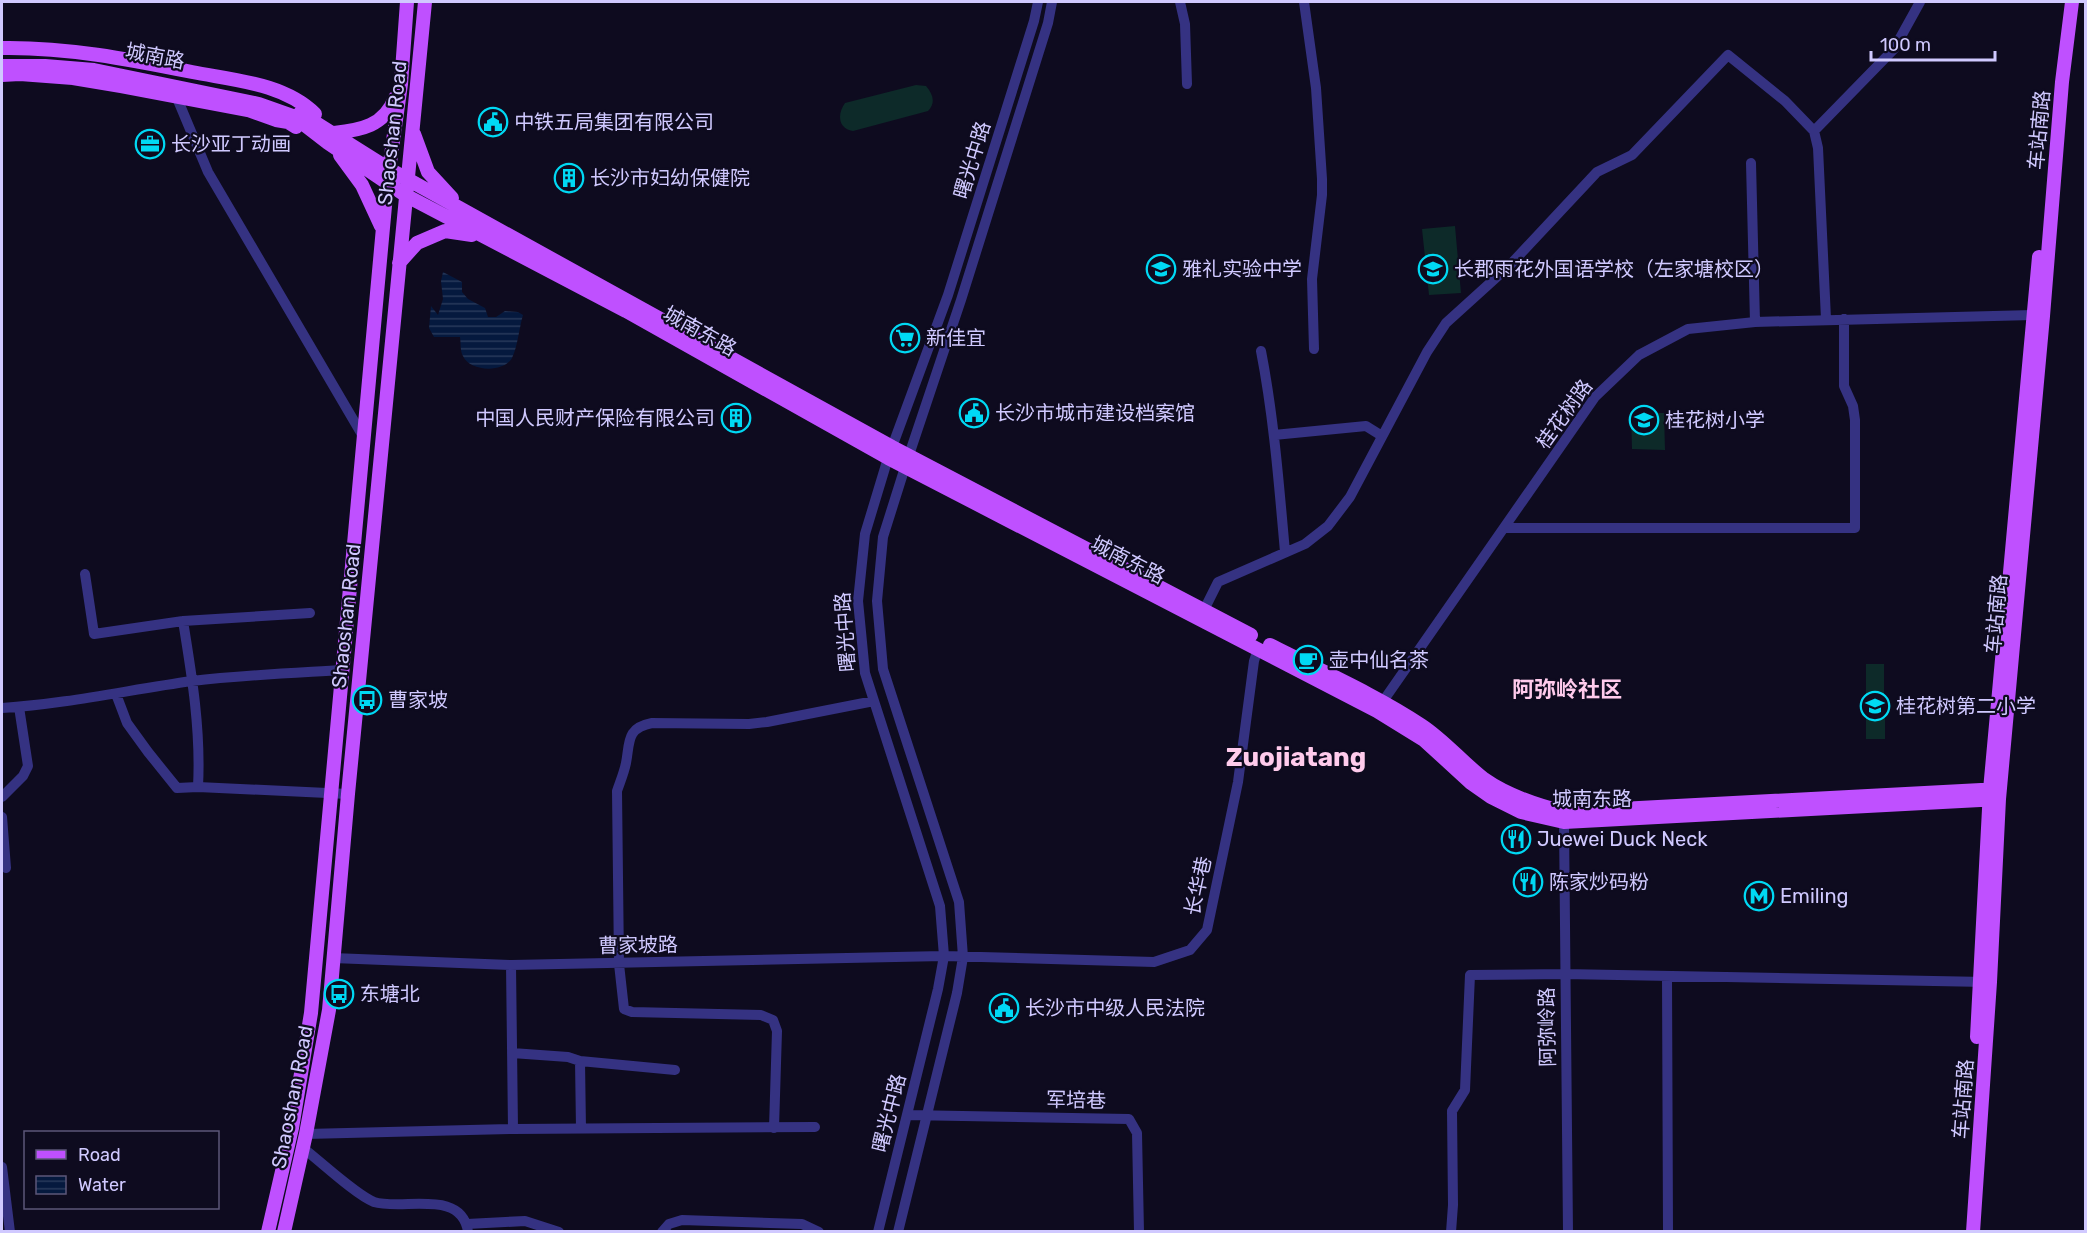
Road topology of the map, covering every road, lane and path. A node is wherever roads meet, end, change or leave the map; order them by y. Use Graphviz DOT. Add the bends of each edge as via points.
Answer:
graph roads {
  1 [pos="407,2"];
  2 [pos="425,2"];
  3 [pos="1038,2"];
  4 [pos="1052,2"];
  5 [pos="1180,2"];
  6 [pos="1304,2"];
  7 [pos="1920,2"];
  8 [pos="2063,2"];
  9 [pos="2072,2"];
  10 [pos="2,48"];
  11 [pos="2,59"];
  12 [pos="2,66"];
  13 [pos="2,75"];
  14 [pos="400,84"];
  15 [pos="1187,84"];
  16 [pos="177,98"];
  17 [pos="295,114"];
  18 [pos="412,128"];
  19 [pos="1814,131"];
  20 [pos="332,139"];
  21 [pos="1752,163"];
  22 [pos="389,169"];
  23 [pos="407,178"];
  24 [pos="387,184"];
  25 [pos="405,195"];
  26 [pos="462,209"];
  27 [pos="383,235"];
  28 [pos="485,237"];
  29 [pos="399,263"];
  30 [pos="2033,315"];
  31 [pos="1844,318"];
  32 [pos="1826,319"];
  33 [pos="1755,322"];
  34 [pos="1314,349"];
  35 [pos="1262,351"];
  36 [pos="1274,435"];
  37 [pos="1382,436"];
  38 [pos="364,438"];
  39 [pos="890,453"];
  40 [pos="907,461"];
  41 [pos="1505,528"];
  42 [pos="1285,552"];
  43 [pos="85,574"];
  44 [pos="1204,610"];
  45 [pos="310,613"];
  46 [pos="183,621"];
  47 [pos="1258,649"];
  48 [pos="343,670"];
  49 [pos="193,681"];
  50 [pos="116,694"];
  51 [pos="874,701"];
  52 [pos="19,707"];
  53 [pos="1380,707"];
  54 [pos="2,708"];
  55 [pos="198,787"];
  56 [pos="331,792"];
  57 [pos="348,794"];
  58 [pos="1995,794"];
  59 [pos="2,797"];
  60 [pos="2,817"];
  61 [pos="1564,822"];
  62 [pos="6,868"];
  63 [pos="944,956"];
  64 [pos="963,957"];
  65 [pos="333,958"];
  66 [pos="619,964"];
  67 [pos="511,965"];
  68 [pos="1564,974"];
  69 [pos="1667,976"];
  70 [pos="1985,981"];
  71 [pos="512,1053"];
  72 [pos="579,1061"];
  73 [pos="675,1070"];
  74 [pos="907,1115"];
  75 [pos="926,1116"];
  76 [pos="815,1127"];
  77 [pos="774,1128"];
  78 [pos="513,1129"];
  79 [pos="580,1129"];
  80 [pos="304,1141"];
  81 [pos="2,1167"];
  82 [pos="467,1228"];
  83 [pos="10,1232"];
  84 [pos="268,1232"];
  85 [pos="284,1232"];
  86 [pos="559,1232"];
  87 [pos="662,1232"];
  88 [pos="819,1232"];
  89 [pos="878,1232"];
  90 [pos="898,1232"];
  91 [pos="1139,1232"];
  92 [pos="1450,1232"];
  93 [pos="1568,1232"];
  94 [pos="1668,1232"];
  95 [pos="1965,1232"];
  96 [pos="1973,1232"];
  1 -- 14 [label="main road, Shaoshan Road"];
  2 -- 18 [label="main road, Shaoshan Road"];
  3 -- 39 [label="street, 曙光中路" via="948,295"];
  4 -- 40 [label="street, 曙光中路"];
  5 -- 15 [label="street" via="1185,24"];
  6 -- 34 [label="street" via="1316,88 1322,179 1312,279"];
  7 -- 19 [label="street" via="1894,49"];
  8 -- 30 [label="main road, 车站南路"];
  9 -- 58 [label="main road, 车站南路"];
  10 -- 20 [label="main road" via="97,54 245,82 292,98 309,109"];
  11 -- 17 [label="main road, 城南路" via="46,58 96,64 237,92 282,104"];
  12 -- 17 [label="main road" via="94,70"];
  13 -- 16 [label="main road" via="73,78"];
  14 -- 20 [label="main road" via="393,104 375,124"];
  14 -- 22 [label="main road, Shaoshan Road"];
  16 -- 20 [label="main road" via="262,114"];
  16 -- 38 [label="street" via="208,172"];
  17 -- 20 [label="main road, 城南东路"];
  18 -- 23 [label="main road, Shaoshan Road"];
  18 -- 26 [label="main road" via="428,172"];
  19 -- 32 [label="street"];
  19 -- 37 [label="street" via="1785,101 1728,55 1632,155 1597,172 1510,264 1446,323 1426,352"];
  20 -- 22 [label="main road, 城南东路"];
  20 -- 24 [label="main road, 城南东路"];
  20 -- 27 [label="main road" via="362,185"];
  21 -- 33 [label="street"];
  22 -- 23 [label="main road, 城南东路"];
  22 -- 24 [label="main road, Shaoshan Road"];
  23 -- 25 [label="main road, Shaoshan Road"];
  23 -- 26 [label="main road, 城南东路"];
  24 -- 25 [label="main road, 城南东路"];
  24 -- 27 [label="main road, Shaoshan Road"];
  25 -- 28 [label="main road, 城南东路"];
  25 -- 29 [label="main road, Shaoshan Road"];
  26 -- 39 [label="main road, 城南东路"];
  27 -- 38 [label="main road, Shaoshan Road"];
  28 -- 29 [label="main road" via="445,231 417,243"];
  28 -- 39 [label="main road, 城南东路"];
  29 -- 57 [label="main road, Shaoshan Road"];
  30 -- 31 [label="street, 桂花树路"];
  30 -- 58 [label="main road, 车站南路"];
  31 -- 32 [label="street, 桂花树路"];
  31 -- 41 [label="street" via="1844,386 1855,420 1855,528"];
  32 -- 33 [label="street, 桂花树路"];
  33 -- 41 [label="street, 桂花树路" via="1688,329 1639,355 1595,397"];
  35 -- 36 [label="street"];
  36 -- 37 [label="street" via="1366,426"];
  36 -- 42 [label="street"];
  37 -- 42 [label="street" via="1350,497 1328,526 1305,544"];
  38 -- 48 [label="main road, Shaoshan Road"];
  39 -- 40 [label="main road, 城南东路"];
  39 -- 51 [label="street, 曙光中路" via="865,534 858,602 865,673"];
  40 -- 44 [label="main road, 城南东路"];
  40 -- 47 [label="main road, 城南东路"];
  40 -- 64 [label="street, 曙光中路" via="882,548 877,602 884,669 959,902"];
  41 -- 53 [label="street, 桂花树路"];
  42 -- 44 [label="street" via="1218,582"];
  43 -- 46 [label="street" via="94,634"];
  44 -- 53 [label="main road, 城南东路"];
  45 -- 46 [label="street"];
  46 -- 49 [label="street"];
  47 -- 53 [label="main road, 城南东路"];
  47 -- 64 [label="street, 长华巷" via="1238,782 1208,930 1190,950 1154,962"];
  48 -- 49 [label="street"];
  48 -- 56 [label="main road, Shaoshan Road"];
  49 -- 50 [label="street"];
  49 -- 55 [label="street" via="200,750"];
  50 -- 52 [label="street"];
  50 -- 55 [label="street" via="127,723 177,788"];
  51 -- 63 [label="street, 曙光中路" via="940,906"];
  51 -- 66 [label="street" via="767,722 652,723 636,729 628,743 617,792"];
  52 -- 54 [label="street"];
  52 -- 59 [label="street" via="28,766"];
  53 -- 58 [label="main road, 城南东路" via="1423,726 1496,787 1564,812"];
  53 -- 61 [label="main road, 城南东路" via="1491,797 1521,812"];
  55 -- 56 [label="street"];
  56 -- 57 [label="street"];
  56 -- 84 [label="main road, Shaoshan Road" via="311,1013 292,1128"];
  57 -- 65 [label="main road, Shaoshan Road"];
  58 -- 61 [label="main road, 城南东路"];
  58 -- 70 [label="main road, 车站南路"];
  60 -- 62 [label="street"];
  61 -- 68 [label="street, 阿弥岭路"];
  63 -- 64 [label="street, 长华巷"];
  63 -- 66 [label="street, 曹家坡路"];
  63 -- 74 [label="street, 曙光中路"];
  64 -- 75 [label="street, 曙光中路"];
  65 -- 67 [label="street, 曹家坡路"];
  65 -- 80 [label="main road, Shaoshan Road" via="329,1010"];
  66 -- 67 [label="street, 曹家坡路"];
  66 -- 77 [label="street" via="624,1009 632,1012 761,1015 773,1020 777,1030"];
  67 -- 71 [label="street"];
  68 -- 69 [label="street"];
  68 -- 92 [label="street" via="1470,975 1465,1090 1452,1111"];
  68 -- 93 [label="street, 阿弥岭路"];
  69 -- 70 [label="street"];
  69 -- 94 [label="street"];
  70 -- 95 [label="main road, 车站南路"];
  70 -- 96 [label="main road, 车站南路"];
  71 -- 72 [label="street"];
  71 -- 78 [label="street"];
  72 -- 73 [label="street"];
  72 -- 79 [label="street"];
  74 -- 75 [label="street, 军培巷"];
  74 -- 89 [label="street, 曙光中路"];
  75 -- 90 [label="street, 曙光中路"];
  75 -- 91 [label="street, 军培巷" via="1129,1119 1137,1133"];
  76 -- 77 [label="street"];
  77 -- 79 [label="street"];
  78 -- 79 [label="street"];
  78 -- 80 [label="street"];
  80 -- 82 [label="street" via="363,1196 375,1202 444,1205 458,1212"];
  80 -- 85 [label="main road, Shaoshan Road"];
  81 -- 83 [label="street"];
  82 -- 86 [label="street" via="525,1221"];
  87 -- 88 [label="street" via="669,1224 682,1220 802,1224"];
}
